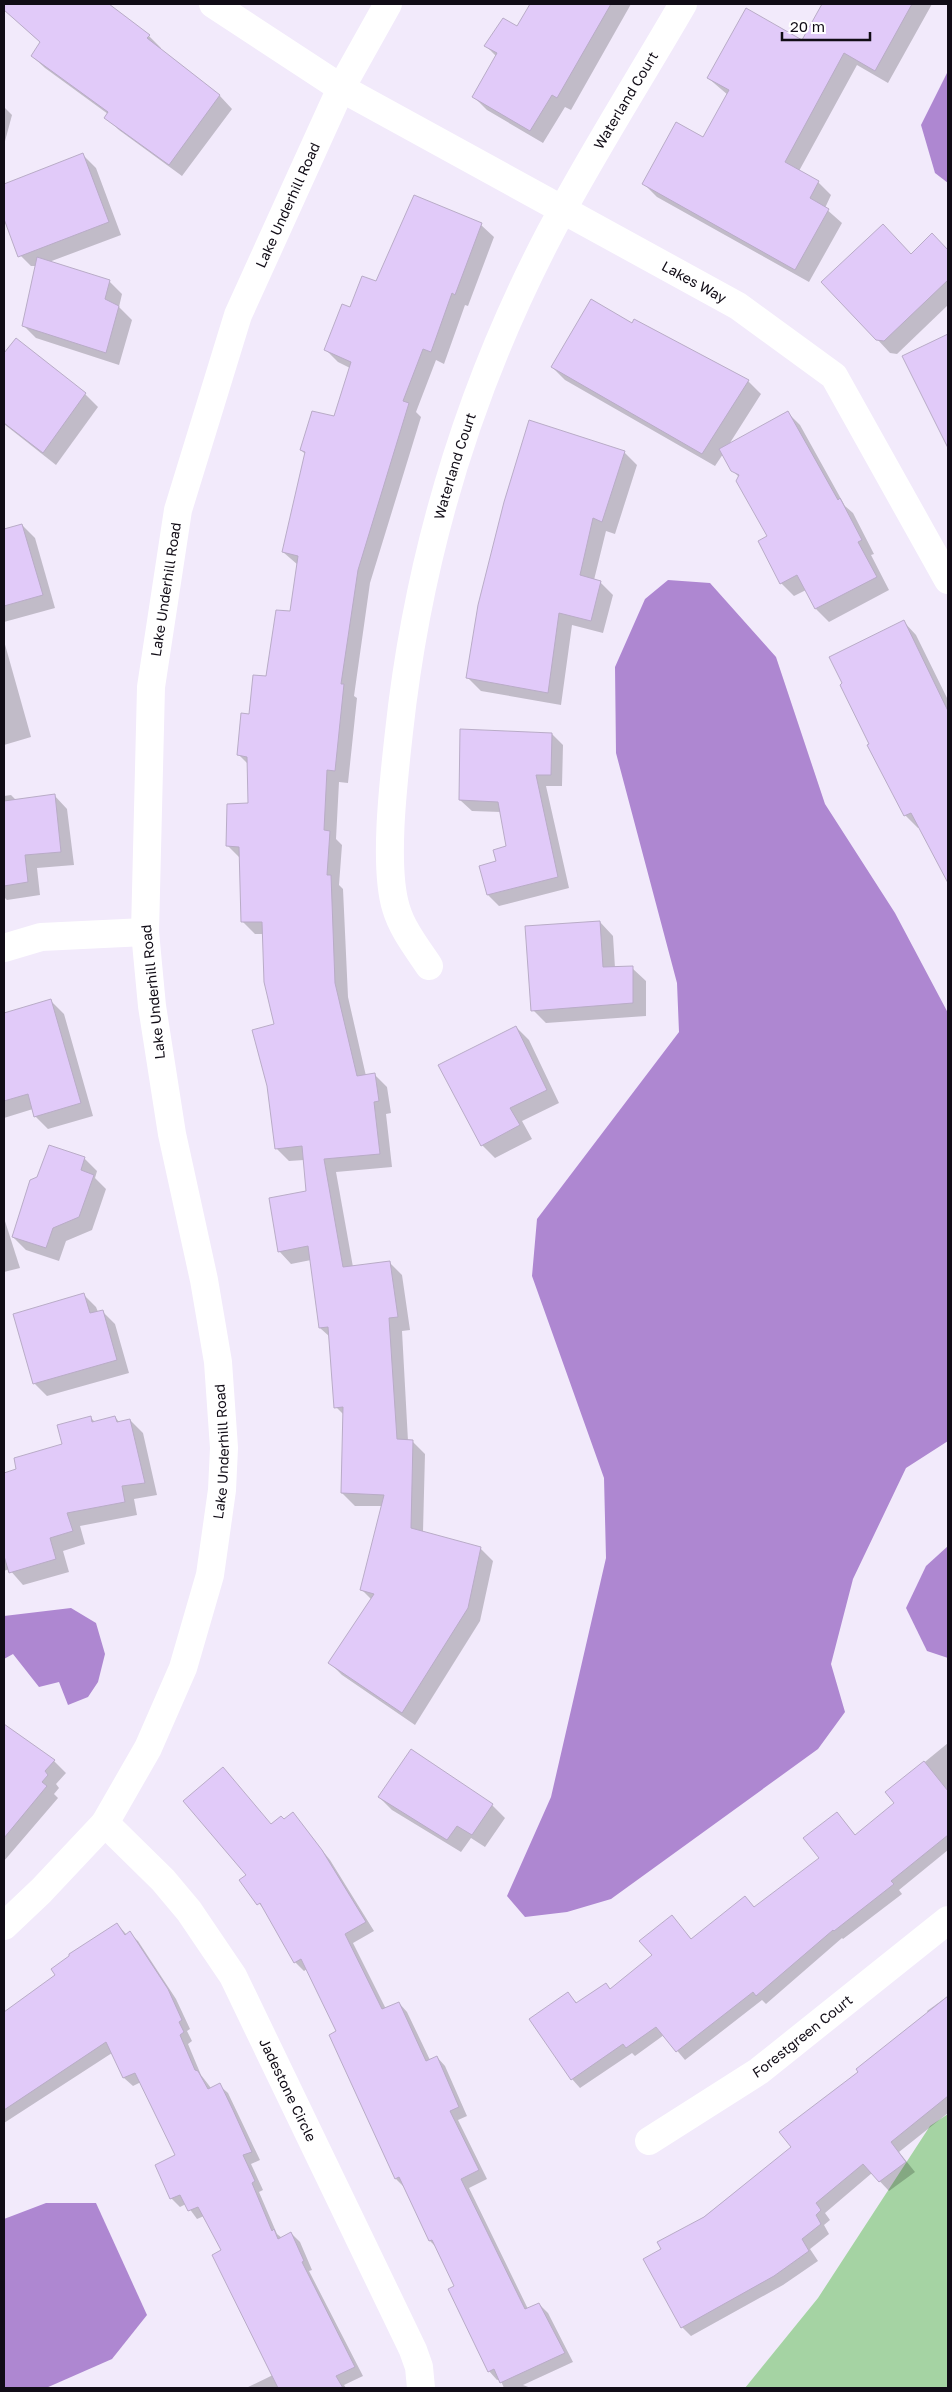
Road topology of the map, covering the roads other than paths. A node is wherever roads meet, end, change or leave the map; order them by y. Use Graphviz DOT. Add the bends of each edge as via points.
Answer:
graph roads {
  1 [pos="213,4"];
  2 [pos="388,4"];
  3 [pos="683,4"];
  4 [pos="341,88"];
  5 [pos="563,210"];
  6 [pos="948,580"];
  7 [pos="145,932"];
  8 [pos="4,948"];
  9 [pos="429,966"];
  10 [pos="104,1823"];
  11 [pos="948,1920"];
  12 [pos="4,1926"];
  13 [pos="649,2141"];
  14 [pos="421,2388"];
  1 -- 4 [label="street, Lakes Way"];
  2 -- 4 [label="street, Lake Underhill Road"];
  3 -- 5 [label="street, Waterland Court"];
  4 -- 5 [label="street, Lakes Way"];
  4 -- 7 [label="street, Lake Underhill Road" via="238,315 178,510 151,687"];
  5 -- 6 [label="street, Lakes Way" via="738,306 834,376"];
  5 -- 9 [label="street, Waterland Court" via="473,404 429,559 407,667 393,808 392,892 402,922"];
  7 -- 8 [label="street" via="41,937"];
  7 -- 10 [label="street, Lake Underhill Road" via="172,1134 218,1362 224,1430 222,1490 210,1575 183,1668 148,1748"];
  10 -- 12 [label="street, Lake Underhill Road"];
  10 -- 14 [label="street, Jadestone Circle" via="190,1911 233,1976 413,2350"];
  11 -- 13 [label="street, Forestgreen Court" via="759,2070"];
}
